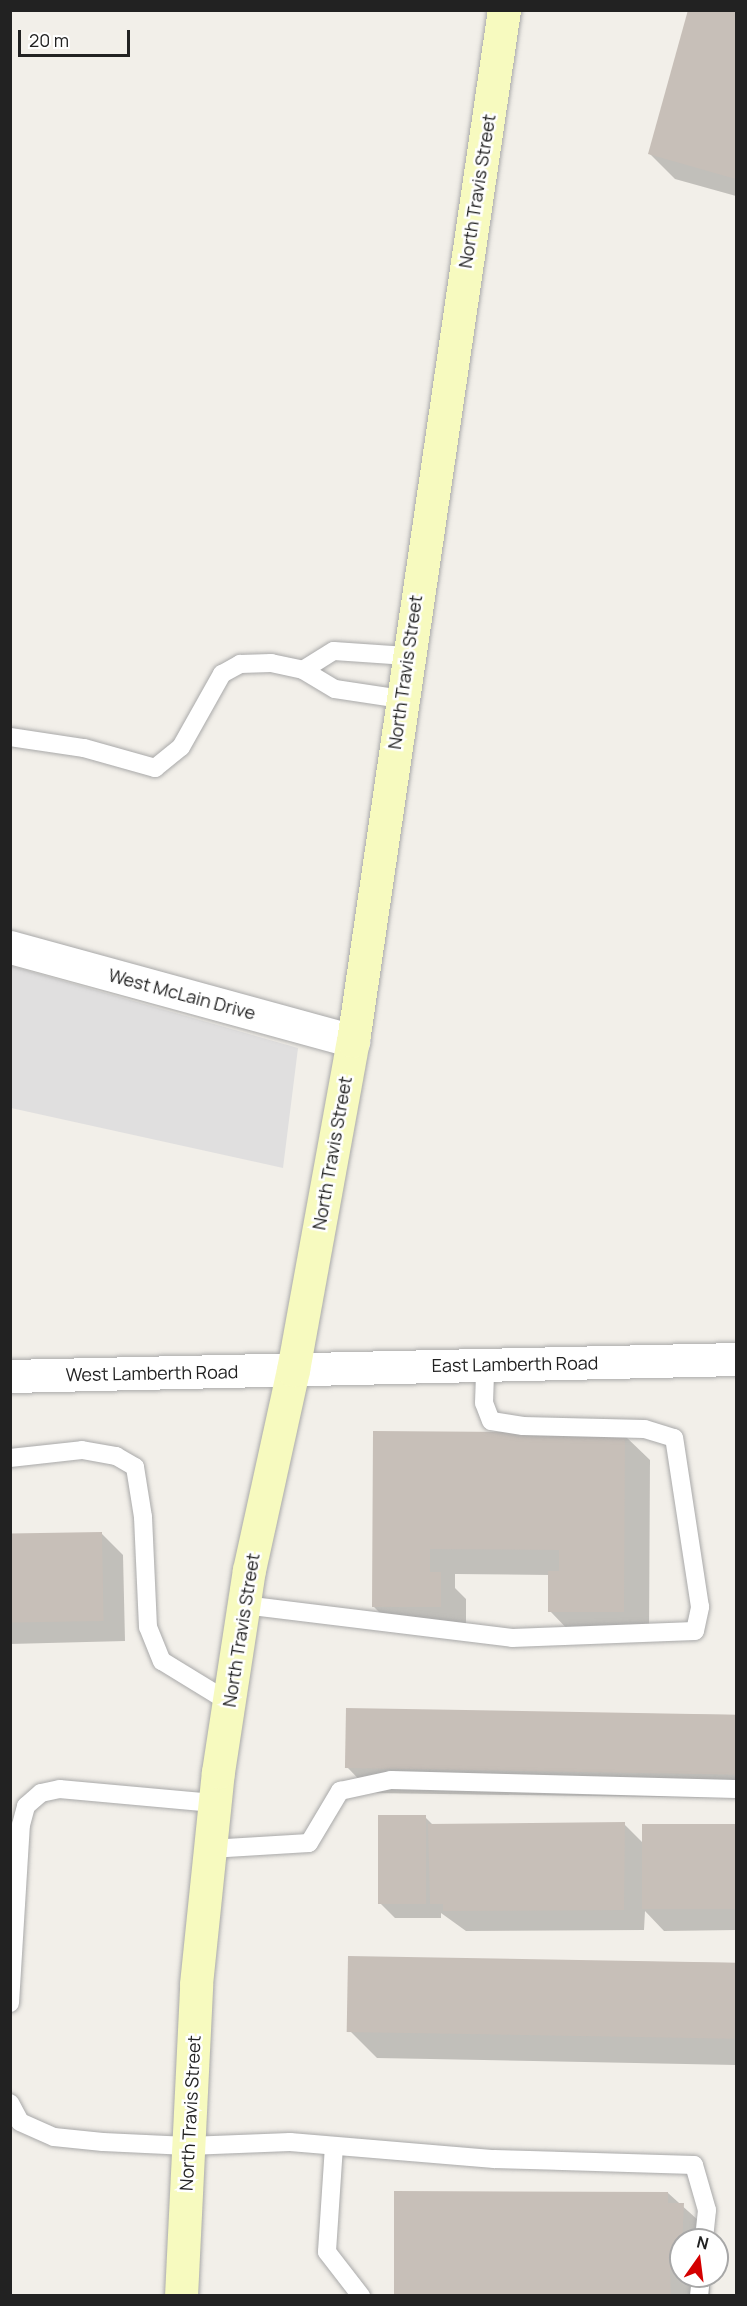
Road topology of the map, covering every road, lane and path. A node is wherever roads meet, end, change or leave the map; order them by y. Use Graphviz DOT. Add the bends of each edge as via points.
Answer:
graph roads {
  1 [pos="504,10"];
  2 [pos="406,656"];
  3 [pos="303,670"];
  4 [pos="401,699"];
  5 [pos="10,737"];
  6 [pos="10,947"];
  7 [pos="352,1041"];
  8 [pos="736,1359"];
  9 [pos="485,1365"];
  10 [pos="293,1370"];
  11 [pos="10,1376"];
  12 [pos="10,1458"];
  13 [pos="244,1605"];
  14 [pos="229,1702"];
  15 [pos="736,1789"];
  16 [pos="215,1803"];
  17 [pos="210,1849"];
  18 [pos="11,1978"];
  19 [pos="10,2003"];
  20 [pos="10,2103"];
  21 [pos="188,2146"];
  22 [pos="334,2146"];
  23 [pos="705,2228"];
  24 [pos="181,2295"];
  25 [pos="361,2295"];
  1 -- 2 [label="main road, North Travis Street"];
  2 -- 3 [label="lane" via="334,651"];
  2 -- 4 [label="main road, North Travis Street"];
  3 -- 4 [label="lane" via="335,689"];
  3 -- 5 [label="lane" via="271,663 240,664 222,674 181,747 155,768 84,748"];
  4 -- 7 [label="main road, North Travis Street"];
  6 -- 7 [label="street, West McLain Drive"];
  7 -- 10 [label="main road, North Travis Street"];
  8 -- 9 [label="street, East Lamberth Road"];
  9 -- 10 [label="street, East Lamberth Road"];
  9 -- 13 [label="lane" via="484,1403 491,1421 523,1426 644,1429 674,1438 700,1607 695,1631 512,1638"];
  10 -- 11 [label="street, West Lamberth Road"];
  10 -- 13 [label="main road, North Travis Street"];
  12 -- 14 [label="lane" via="82,1450 116,1456 135,1467 143,1517 148,1627 162,1661"];
  13 -- 14 [label="main road, North Travis Street"];
  14 -- 16 [label="main road, North Travis Street"];
  15 -- 17 [label="lane" via="392,1780 340,1791 309,1843"];
  16 -- 17 [label="main road, North Travis Street"];
  16 -- 18 [label="lane" via="60,1789 41,1793 34,1799 26,1806 21,1825"];
  17 -- 21 [label="main road, North Travis Street" via="196,1984"];
  18 -- 19 [label="lane"];
  20 -- 21 [label="lane" via="20,2122 54,2137"];
  21 -- 22 [label="lane" via="290,2142"];
  21 -- 24 [label="main road, North Travis Street"];
  22 -- 23 [label="lane" via="494,2159 694,2165 707,2210"];
  22 -- 25 [label="lane" via="327,2252"];
}
